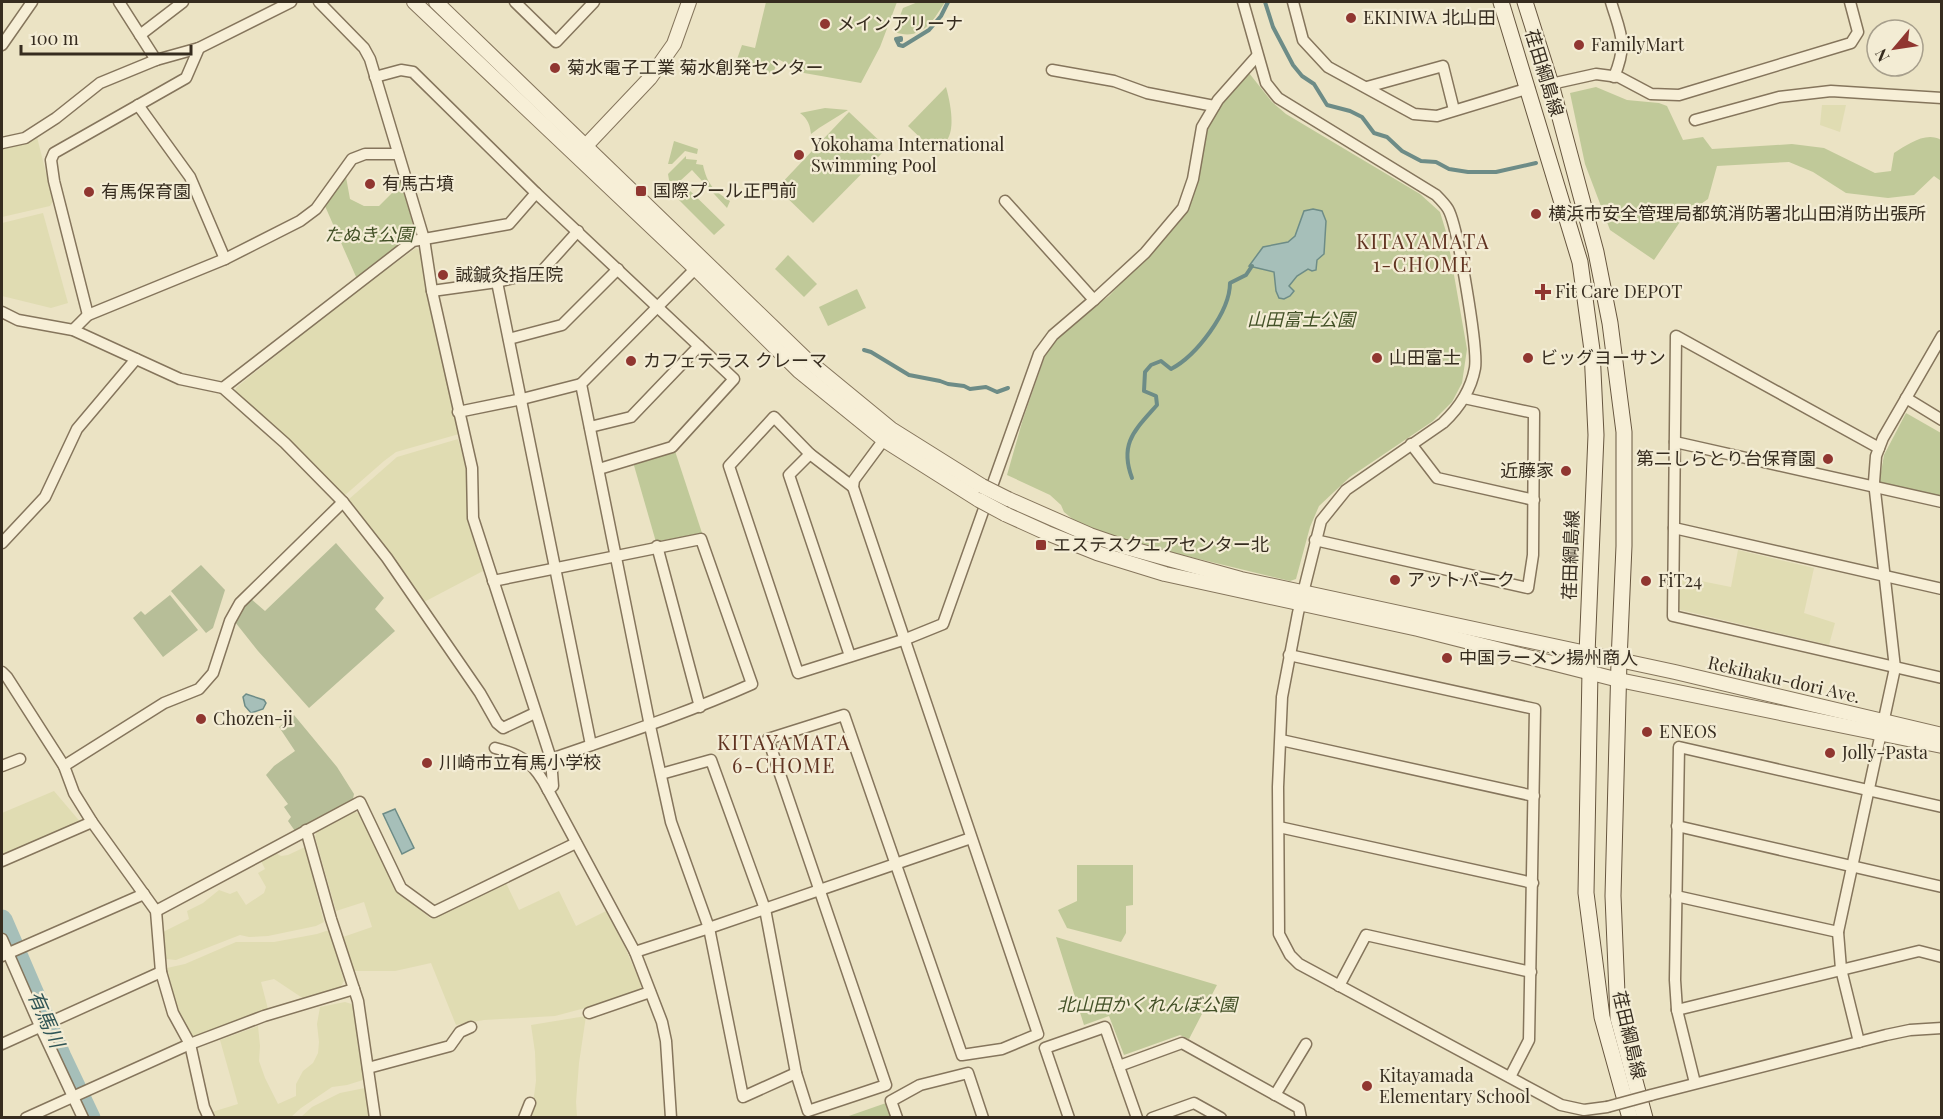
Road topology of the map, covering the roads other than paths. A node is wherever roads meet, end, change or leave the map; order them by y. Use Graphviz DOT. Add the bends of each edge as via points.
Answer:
graph roads {
  1 [pos="32,2"];
  2 [pos="118,2"];
  3 [pos="183,2"];
  4 [pos="291,2"];
  5 [pos="319,2"];
  6 [pos="414,2"];
  7 [pos="436,2"];
  8 [pos="515,2"];
  9 [pos="594,2"];
  10 [pos="689,2"];
  11 [pos="1243,2"];
  12 [pos="1293,2"];
  13 [pos="1502,2"];
  14 [pos="1525,2"];
  15 [pos="1611,2"];
  16 [pos="1850,2"];
  17 [pos="140,34"];
  18 [pos="2,45"];
  19 [pos="199,48"];
  20 [pos="1257,56"];
  21 [pos="156,60"];
  22 [pos="1052,70"];
  23 [pos="375,77"];
  24 [pos="1614,77"];
  25 [pos="1551,84"];
  26 [pos="1367,87"];
  27 [pos="1529,88"];
  28 [pos="1941,98"];
  29 [pos="138,105"];
  30 [pos="1214,106"];
  31 [pos="1454,110"];
  32 [pos="1695,120"];
  33 [pos="2,143"];
  34 [pos="581,151"];
  35 [pos="398,154"];
  36 [pos="536,193"];
  37 [pos="1005,201"];
  38 [pos="578,231"];
  39 [pos="424,240"];
  40 [pos="225,259"];
  41 [pos="700,265"];
  42 [pos="618,269"];
  43 [pos="497,282"];
  44 [pos="432,291"];
  45 [pos="1094,300"];
  46 [pos="658,306"];
  47 [pos="2,312"];
  48 [pos="88,315"];
  49 [pos="73,330"];
  50 [pos="1941,336"];
  51 [pos="509,339"];
  52 [pos="699,346"];
  53 [pos="136,359"];
  54 [pos="581,384"];
  55 [pos="223,388"];
  56 [pos="1464,398"];
  57 [pos="1906,398"];
  58 [pos="522,399"];
  59 [pos="458,412"];
  60 [pos="1941,420"];
  61 [pos="590,427"];
  62 [pos="888,435"];
  63 [pos="1675,442"];
  64 [pos="1411,444"];
  65 [pos="1879,448"];
  66 [pos="810,454"];
  67 [pos="599,469"];
  68 [pos="1874,486"];
  69 [pos="853,487"];
  70 [pos="981,493"];
  71 [pos="1534,500"];
  72 [pos="343,502"];
  73 [pos="1941,502"];
  74 [pos="1674,528"];
  75 [pos="1315,540"];
  76 [pos="2,543"];
  77 [pos="657,546"];
  78 [pos="616,556"];
  79 [pos="556,568"];
  80 [pos="1884,574"];
  81 [pos="493,581"];
  82 [pos="1941,589"];
  83 [pos="1302,598"];
  84 [pos="906,639"];
  85 [pos="1587,654"];
  86 [pos="1289,655"];
  87 [pos="850,656"];
  88 [pos="1619,662"];
  89 [pos="1895,668"];
  90 [pos="1590,671"];
  91 [pos="2,672"];
  92 [pos="1941,678"];
  93 [pos="1619,680"];
  94 [pos="700,707"];
  95 [pos="535,713"];
  96 [pos="650,726"];
  97 [pos="1881,727"];
  98 [pos="1941,735"];
  99 [pos="1281,740"];
  100 [pos="591,745"];
  101 [pos="1941,746"];
  102 [pos="495,748"];
  103 [pos="20,759"];
  104 [pos="551,759"];
  105 [pos="2,766"];
  106 [pos="64,766"];
  107 [pos="661,774"];
  108 [pos="548,790"];
  109 [pos="1868,791"];
  110 [pos="1534,796"];
  111 [pos="1941,807"];
  112 [pos="92,822"];
  113 [pos="1677,826"];
  114 [pos="1279,827"];
  115 [pos="306,830"];
  116 [pos="971,838"];
  117 [pos="576,843"];
  118 [pos="2,861"];
  119 [pos="896,863"];
  120 [pos="1851,867"];
  121 [pos="1533,883"];
  122 [pos="1941,887"];
  123 [pos="819,890"];
  124 [pos="144,894"];
  125 [pos="1676,896"];
  126 [pos="765,909"];
  127 [pos="156,911"];
  128 [pos="709,928"];
  129 [pos="1838,932"];
  130 [pos="2,939"];
  131 [pos="635,952"];
  132 [pos="6,954"];
  133 [pos="1941,957"];
  134 [pos="1840,969"];
  135 [pos="161,972"];
  136 [pos="1531,972"];
  137 [pos="1339,986"];
  138 [pos="354,989"];
  139 [pos="650,992"];
  140 [pos="1677,1010"];
  141 [pos="589,1013"];
  142 [pos="40,1026"];
  143 [pos="471,1027"];
  144 [pos="1941,1028"];
  145 [pos="1859,1042"];
  146 [pos="2,1044"];
  147 [pos="190,1044"];
  148 [pos="1306,1044"];
  149 [pos="1119,1066"];
  150 [pos="368,1068"];
  151 [pos="796,1073"];
  152 [pos="1510,1077"];
  153 [pos="1695,1083"];
  154 [pos="1275,1095"];
  155 [pos="73,1097"];
  156 [pos="530,1103"];
  157 [pos="26,1118"];
  158 [pos="83,1118"];
  159 [pos="209,1118"];
  160 [pos="375,1118"];
  161 [pos="524,1118"];
  162 [pos="671,1118"];
  163 [pos="897,1118"];
  164 [pos="983,1118"];
  165 [pos="1069,1118"];
  166 [pos="1137,1118"];
  167 [pos="1152,1118"];
  168 [pos="1221,1118"];
  169 [pos="1301,1118"];
  170 [pos="1630,1118"];
  171 [pos="1645,1118"];
  1 -- 18 [label="street"];
  2 -- 17 [label="street"];
  3 -- 17 [label="street"];
  4 -- 19 [label="street"];
  5 -- 23 [label="street" via="364,48"];
  6 -- 34 [label="street"];
  7 -- 34 [label="street"];
  8 -- 9 [label="street" via="556,42"];
  10 -- 34 [label="street" via="674,44 650,78"];
  11 -- 20 [label="street"];
  12 -- 26 [label="street" via="1303,40 1328,67"];
  13 -- 27 [label="main road, 荏田綱島線"];
  14 -- 25 [label="main road, 荏田綱島線"];
  15 -- 24 [label="street" via="1623,39 1622,58"];
  16 -- 24 [label="street" via="1858,32 1851,43 1679,95 1651,94"];
  17 -- 21 [label="street"];
  19 -- 21 [label="street"];
  19 -- 29 [label="street" via="186,78"];
  20 -- 30 [label="street"];
  20 -- 56 [label="street" via="1266,83 1278,98 1436,195 1448,209 1476,351 1475,368"];
  21 -- 33 [label="street" via="100,83 24,138"];
  22 -- 30 [label="street"];
  23 -- 35 [label="street"];
  23 -- 36 [label="street" via="401,70 413,72"];
  24 -- 25 [label="street" via="1596,74"];
  25 -- 88 [label="main road, 荏田綱島線" via="1596,252 1624,432"];
  26 -- 31 [label="street" via="1414,114 1437,116"];
  26 -- 31 [label="street" via="1443,66"];
  27 -- 31 [label="street"];
  27 -- 85 [label="main road, 荏田綱島線" via="1580,262 1592,350 1596,435"];
  28 -- 32 [label="street" via="1830,91 1779,97"];
  29 -- 40 [label="street" via="190,177"];
  29 -- 48 [label="street" via="54,153 51,160"];
  30 -- 45 [label="street" via="1202,127 1193,179 1183,208 1145,253"];
  34 -- 41 [label="street"];
  35 -- 39 [label="street"];
  35 -- 40 [label="street" via="365,154 352,159 316,209"];
  36 -- 38 [label="street"];
  36 -- 39 [label="street" via="509,224"];
  37 -- 45 [label="street"];
  38 -- 42 [label="street"];
  38 -- 43 [label="street" via="542,271"];
  39 -- 44 [label="street"];
  39 -- 55 [label="street" via="413,241"];
  40 -- 48 [label="street"];
  41 -- 46 [label="street"];
  41 -- 62 [label="street" via="799,371"];
  42 -- 46 [label="street"];
  42 -- 51 [label="street" via="562,325"];
  43 -- 44 [label="street"];
  43 -- 51 [label="street"];
  44 -- 59 [label="street"];
  45 -- 84 [label="street" via="1053,335 1039,354 943,624"];
  46 -- 52 [label="street"];
  46 -- 54 [label="street"];
  47 -- 49 [label="street" via="18,320"];
  48 -- 49 [label="street"];
  49 -- 53 [label="street"];
  50 -- 57 [label="street"];
  51 -- 58 [label="street"];
  52 -- 61 [label="street" via="631,417"];
  52 -- 67 [label="street" via="734,380 672,447"];
  53 -- 55 [label="street" via="180,378"];
  53 -- 76 [label="street" via="77,429 45,496"];
  54 -- 58 [label="street"];
  54 -- 61 [label="street"];
  55 -- 72 [label="street"];
  56 -- 64 [label="street" via="1443,423"];
  56 -- 71 [label="street" via="1534,413"];
  57 -- 60 [label="street"];
  57 -- 65 [label="street"];
  58 -- 59 [label="street"];
  58 -- 79 [label="street"];
  59 -- 81 [label="street" via="472,468 473,518"];
  61 -- 67 [label="street"];
  62 -- 69 [label="street" via="854,480"];
  62 -- 70 [label="street"];
  63 -- 65 [label="street" via="1676,336"];
  63 -- 68 [label="street"];
  63 -- 74 [label="street"];
  64 -- 71 [label="street" via="1437,478"];
  64 -- 75 [label="street" via="1346,490 1321,521"];
  65 -- 68 [label="street"];
  66 -- 69 [label="street"];
  66 -- 87 [label="street" via="789,476"];
  66 -- 87 [label="street" via="774,417 729,466 798,673"];
  67 -- 78 [label="street"];
  68 -- 73 [label="street"];
  68 -- 80 [label="street"];
  69 -- 84 [label="street"];
  70 -- 83 [label="street, bridge" via="1008,499 1125,547"];
  70 -- 83 [label="street, bridge" via="1005,514 1097,553 1165,574"];
  71 -- 75 [label="street" via="1528,588"];
  72 -- 95 [label="street" via="387,558 497,723 503,728"];
  72 -- 106 [label="street" via="240,603 213,673 199,689 164,703"];
  74 -- 80 [label="street"];
  74 -- 89 [label="street" via="1673,616"];
  75 -- 83 [label="street"];
  77 -- 78 [label="street"];
  77 -- 94 [label="street"];
  77 -- 94 [label="street" via="701,539 752,684"];
  78 -- 79 [label="street"];
  78 -- 96 [label="street"];
  79 -- 81 [label="street"];
  79 -- 100 [label="street"];
  80 -- 82 [label="street"];
  80 -- 89 [label="street"];
  81 -- 95 [label="street"];
  83 -- 85 [label="street, Rekihaku-dori Ave."];
  83 -- 86 [label="street"];
  83 -- 90 [label="street, Rekihaku-dori Ave."];
  84 -- 87 [label="street"];
  84 -- 116 [label="street"];
  85 -- 88 [label="street, Rekihaku-dori Ave."];
  85 -- 90 [label="main road, 荏田綱島線"];
  86 -- 99 [label="street" via="1282,697"];
  86 -- 110 [label="street" via="1534,709"];
  88 -- 93 [label="main road, 荏田綱島線"];
  88 -- 97 [label="street, Rekihaku-dori Ave." via="1675,672"];
  89 -- 92 [label="street"];
  89 -- 97 [label="street"];
  90 -- 93 [label="street, Rekihaku-dori Ave."];
  90 -- 170 [label="main road, 荏田綱島線" via="1586,893 1602,1017"];
  91 -- 106 [label="street"];
  93 -- 97 [label="street, Rekihaku-dori Ave."];
  93 -- 171 [label="main road, 荏田綱島線" via="1613,896 1618,1018"];
  94 -- 96 [label="street"];
  95 -- 104 [label="street"];
  96 -- 100 [label="street"];
  96 -- 107 [label="street"];
  97 -- 98 [label="street, Rekihaku-dori Ave."];
  97 -- 101 [label="street, Rekihaku-dori Ave."];
  97 -- 109 [label="street"];
  99 -- 110 [label="street"];
  99 -- 114 [label="street"];
  100 -- 104 [label="street"];
  102 -- 108 [label="street" via="526,759"];
  103 -- 105 [label="street"];
  104 -- 108 [label="street" via="553,786"];
  106 -- 112 [label="street" via="74,793"];
  107 -- 126 [label="street" via="711,760"];
  107 -- 128 [label="street" via="671,822"];
  108 -- 117 [label="street"];
  109 -- 111 [label="street"];
  109 -- 113 [label="street" via="1678,747"];
  109 -- 120 [label="street"];
  110 -- 121 [label="street"];
  112 -- 118 [label="street"];
  112 -- 124 [label="street"];
  113 -- 120 [label="street"];
  113 -- 125 [label="street"];
  114 -- 121 [label="street"];
  114 -- 137 [label="street" via="1279,934 1299,964"];
  115 -- 117 [label="street" via="360,802 401,888 434,912"];
  115 -- 127 [label="street"];
  115 -- 138 [label="street"];
  116 -- 119 [label="street"];
  116 -- 119 [label="street" via="1038,1034 1002,1049 962,1055"];
  117 -- 131 [label="street"];
  119 -- 123 [label="street"];
  119 -- 123 [label="street" via="844,715 768,739"];
  120 -- 122 [label="street"];
  120 -- 129 [label="street"];
  121 -- 136 [label="street"];
  123 -- 126 [label="street"];
  123 -- 151 [label="street" via="886,1085 808,1111"];
  124 -- 127 [label="street"];
  124 -- 132 [label="street"];
  125 -- 129 [label="street"];
  125 -- 140 [label="street"];
  126 -- 128 [label="street"];
  126 -- 151 [label="street"];
  127 -- 135 [label="street"];
  128 -- 131 [label="street"];
  128 -- 151 [label="street" via="743,1097"];
  129 -- 134 [label="street"];
  130 -- 132 [label="street"];
  131 -- 139 [label="street"];
  132 -- 142 [label="street"];
  133 -- 134 [label="street" via="1919,951"];
  134 -- 140 [label="street"];
  134 -- 145 [label="street"];
  135 -- 142 [label="street"];
  135 -- 147 [label="street" via="173,1013"];
  136 -- 137 [label="street" via="1366,935"];
  136 -- 152 [label="street" via="1529,1040"];
  137 -- 152 [label="street"];
  138 -- 147 [label="street" via="264,1016"];
  138 -- 150 [label="street"];
  139 -- 141 [label="street"];
  139 -- 162 [label="street" via="666,1041"];
  140 -- 153 [label="street"];
  142 -- 146 [label="street"];
  142 -- 155 [label="street"];
  143 -- 150 [label="street" via="460,1032 450,1046"];
  144 -- 145 [label="street" via="1910,1030"];
  145 -- 153 [label="street"];
  147 -- 155 [label="street"];
  147 -- 159 [label="street"];
  148 -- 154 [label="street"];
  149 -- 154 [label="street" via="1182,1043"];
  149 -- 165 [label="street" via="1105,1027 1045,1048"];
  149 -- 166 [label="street"];
  150 -- 160 [label="street"];
  152 -- 153 [label="street, bridge" via="1561,1105 1584,1110"];
  154 -- 169 [label="street" via="1299,1108"];
  155 -- 157 [label="street"];
  155 -- 158 [label="street"];
  156 -- 161 [label="street"];
  163 -- 164 [label="street" via="891,1101 920,1085 968,1073"];
  167 -- 168 [label="street" via="1194,1103"];
}
